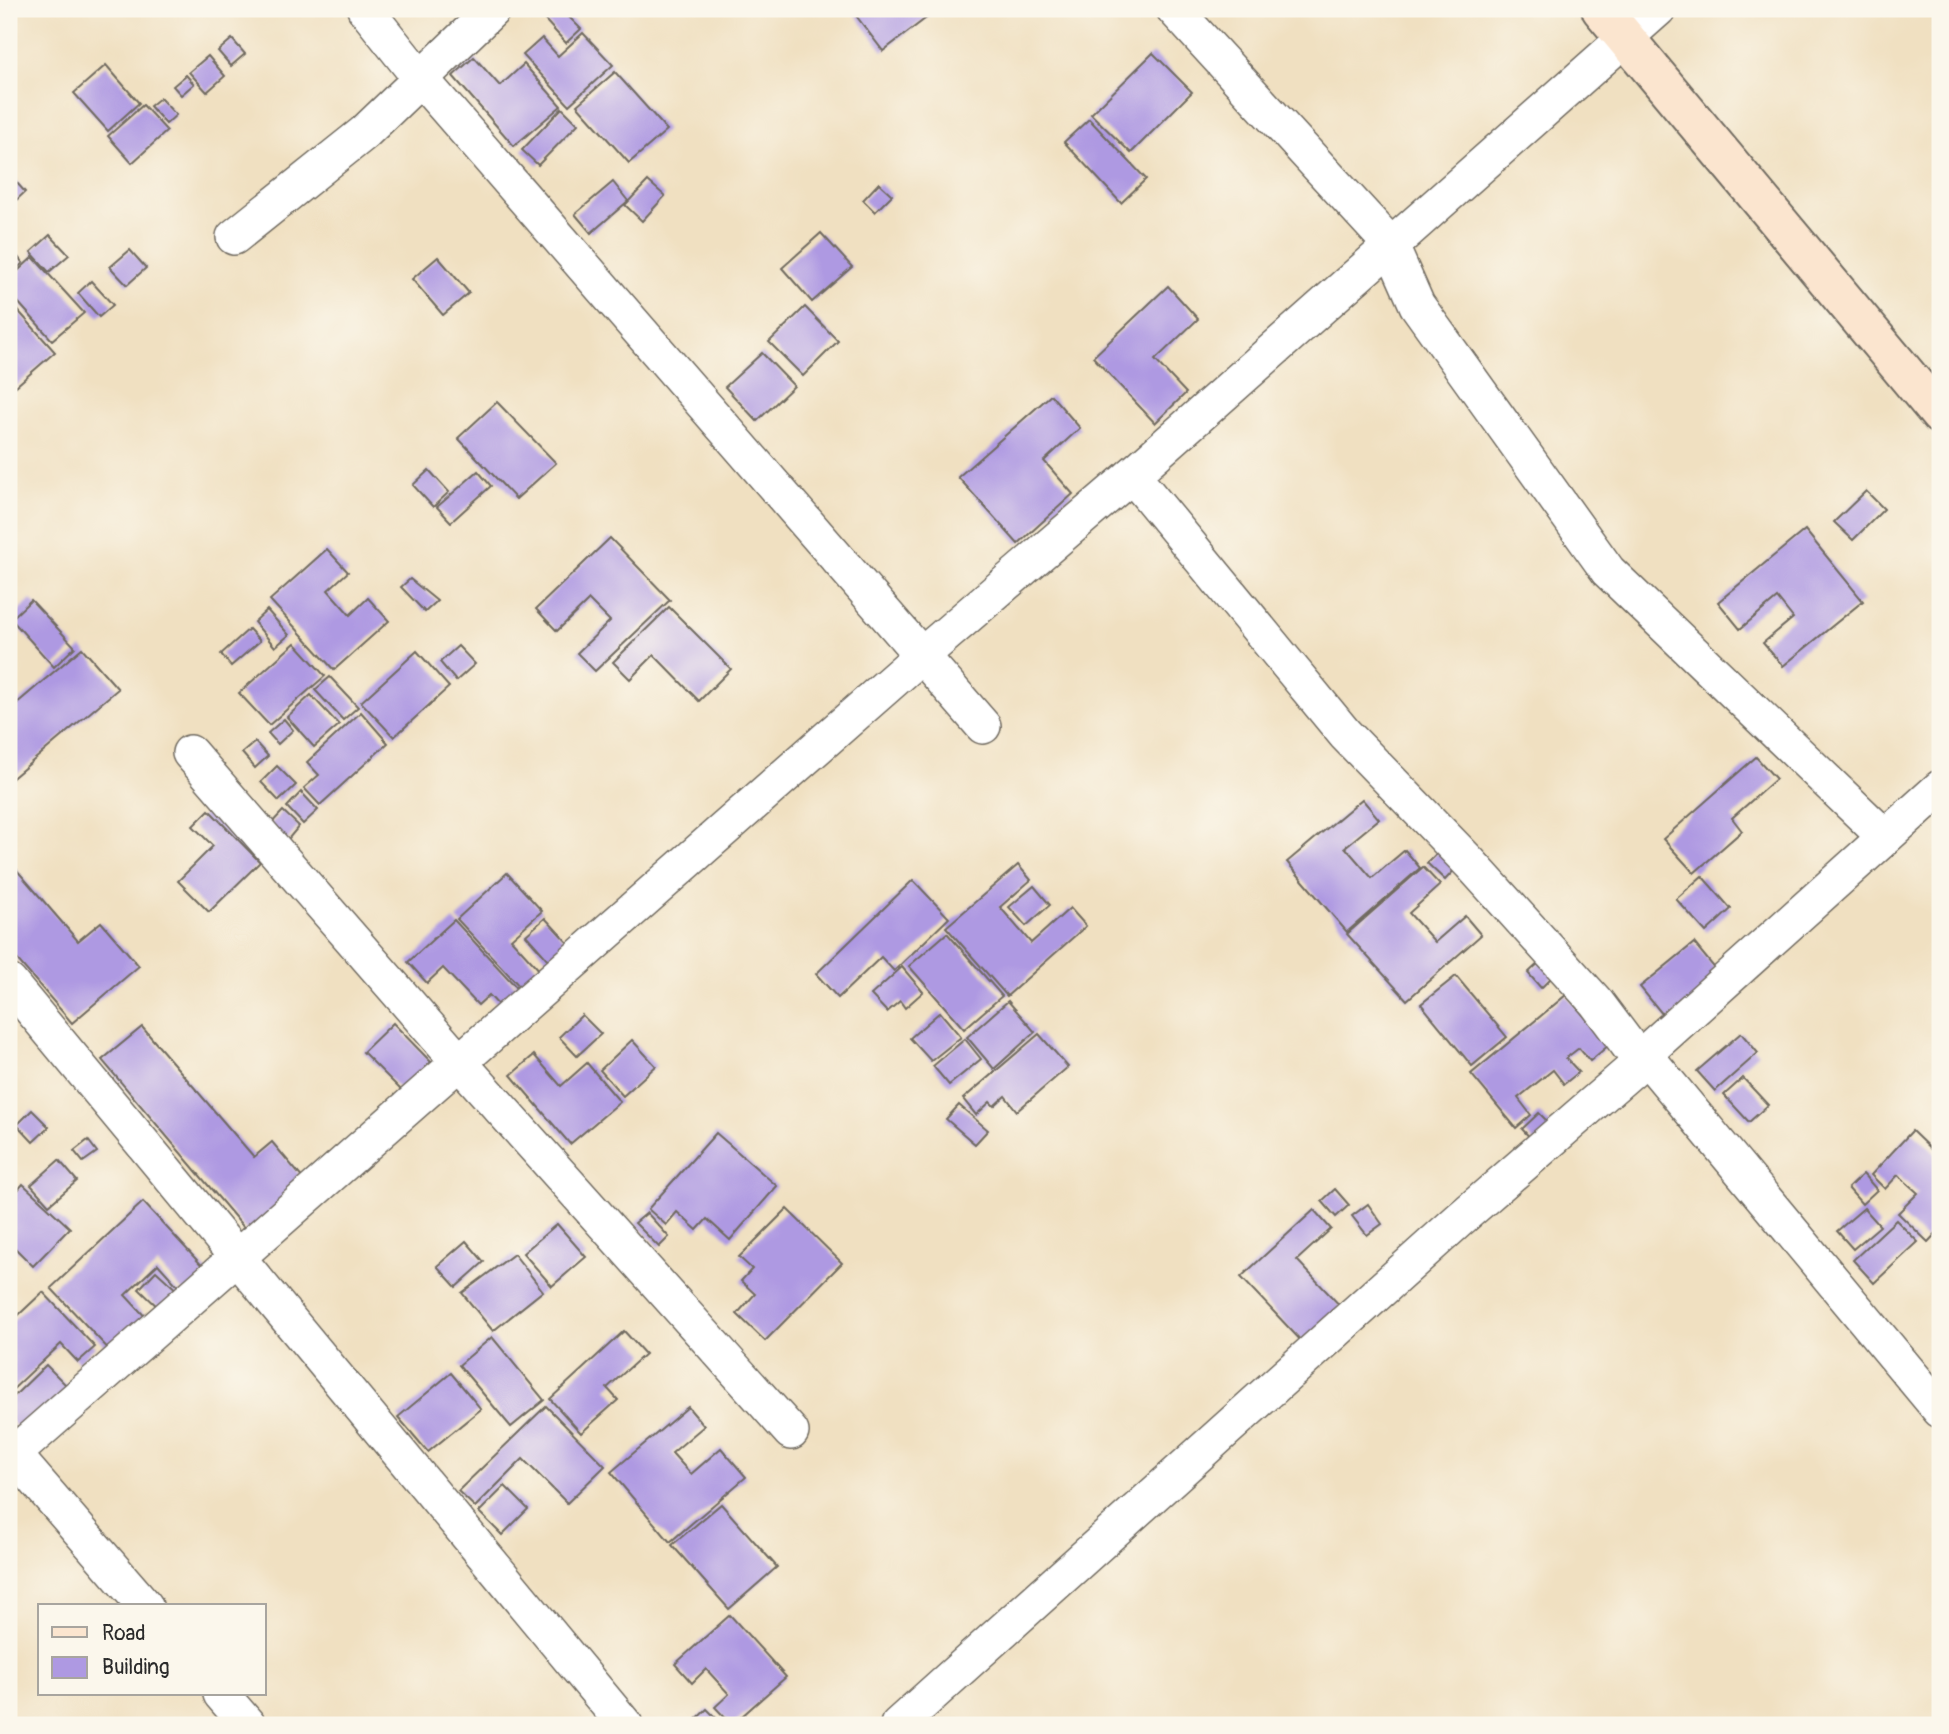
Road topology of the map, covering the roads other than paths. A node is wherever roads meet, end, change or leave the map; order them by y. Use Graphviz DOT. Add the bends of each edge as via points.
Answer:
graph roads {
  1 [pos="365,9"];
  2 [pos="493,9"];
  3 [pos="1174,9"];
  4 [pos="1601,9"];
  5 [pos="1658,9"];
  6 [pos="1625,41"];
  7 [pos="420,78"];
  8 [pos="234,237"];
  9 [pos="1390,244"];
  10 [pos="1940,415"];
  11 [pos="1132,475"];
  12 [pos="921,656"];
  13 [pos="983,726"];
  14 [pos="190,753"];
  15 [pos="1940,788"];
  16 [pos="1885,837"];
  17 [pos="9,982"];
  18 [pos="1642,1058"];
  19 [pos="459,1062"];
  20 [pos="238,1256"];
  21 [pos="1940,1410"];
  22 [pos="791,1432"];
  23 [pos="10,1454"];
  24 [pos="143,1604"];
  25 [pos="223,1696"];
  26 [pos="248,1725"];
  27 [pos="625,1725"];
  28 [pos="898,1725"];
  1 -- 7 [label="street"];
  2 -- 7 [label="street"];
  3 -- 9 [label="street"];
  4 -- 6 [label="street"];
  5 -- 6 [label="street"];
  6 -- 9 [label="street"];
  6 -- 10 [label="street"];
  7 -- 8 [label="street" via="363,133"];
  7 -- 12 [label="street"];
  9 -- 11 [label="street"];
  9 -- 16 [label="street" via="1417,304 1608,571"];
  11 -- 12 [label="street"];
  11 -- 18 [label="street" via="1345,734 1470,863"];
  12 -- 13 [label="street"];
  12 -- 19 [label="street"];
  14 -- 19 [label="street"];
  15 -- 16 [label="street"];
  16 -- 18 [label="street"];
  17 -- 20 [label="street"];
  18 -- 21 [label="street"];
  18 -- 28 [label="street"];
  19 -- 20 [label="street"];
  19 -- 22 [label="street"];
  20 -- 23 [label="street"];
  20 -- 27 [label="street"];
  23 -- 24 [label="street"];
  25 -- 26 [label="street"];
}
